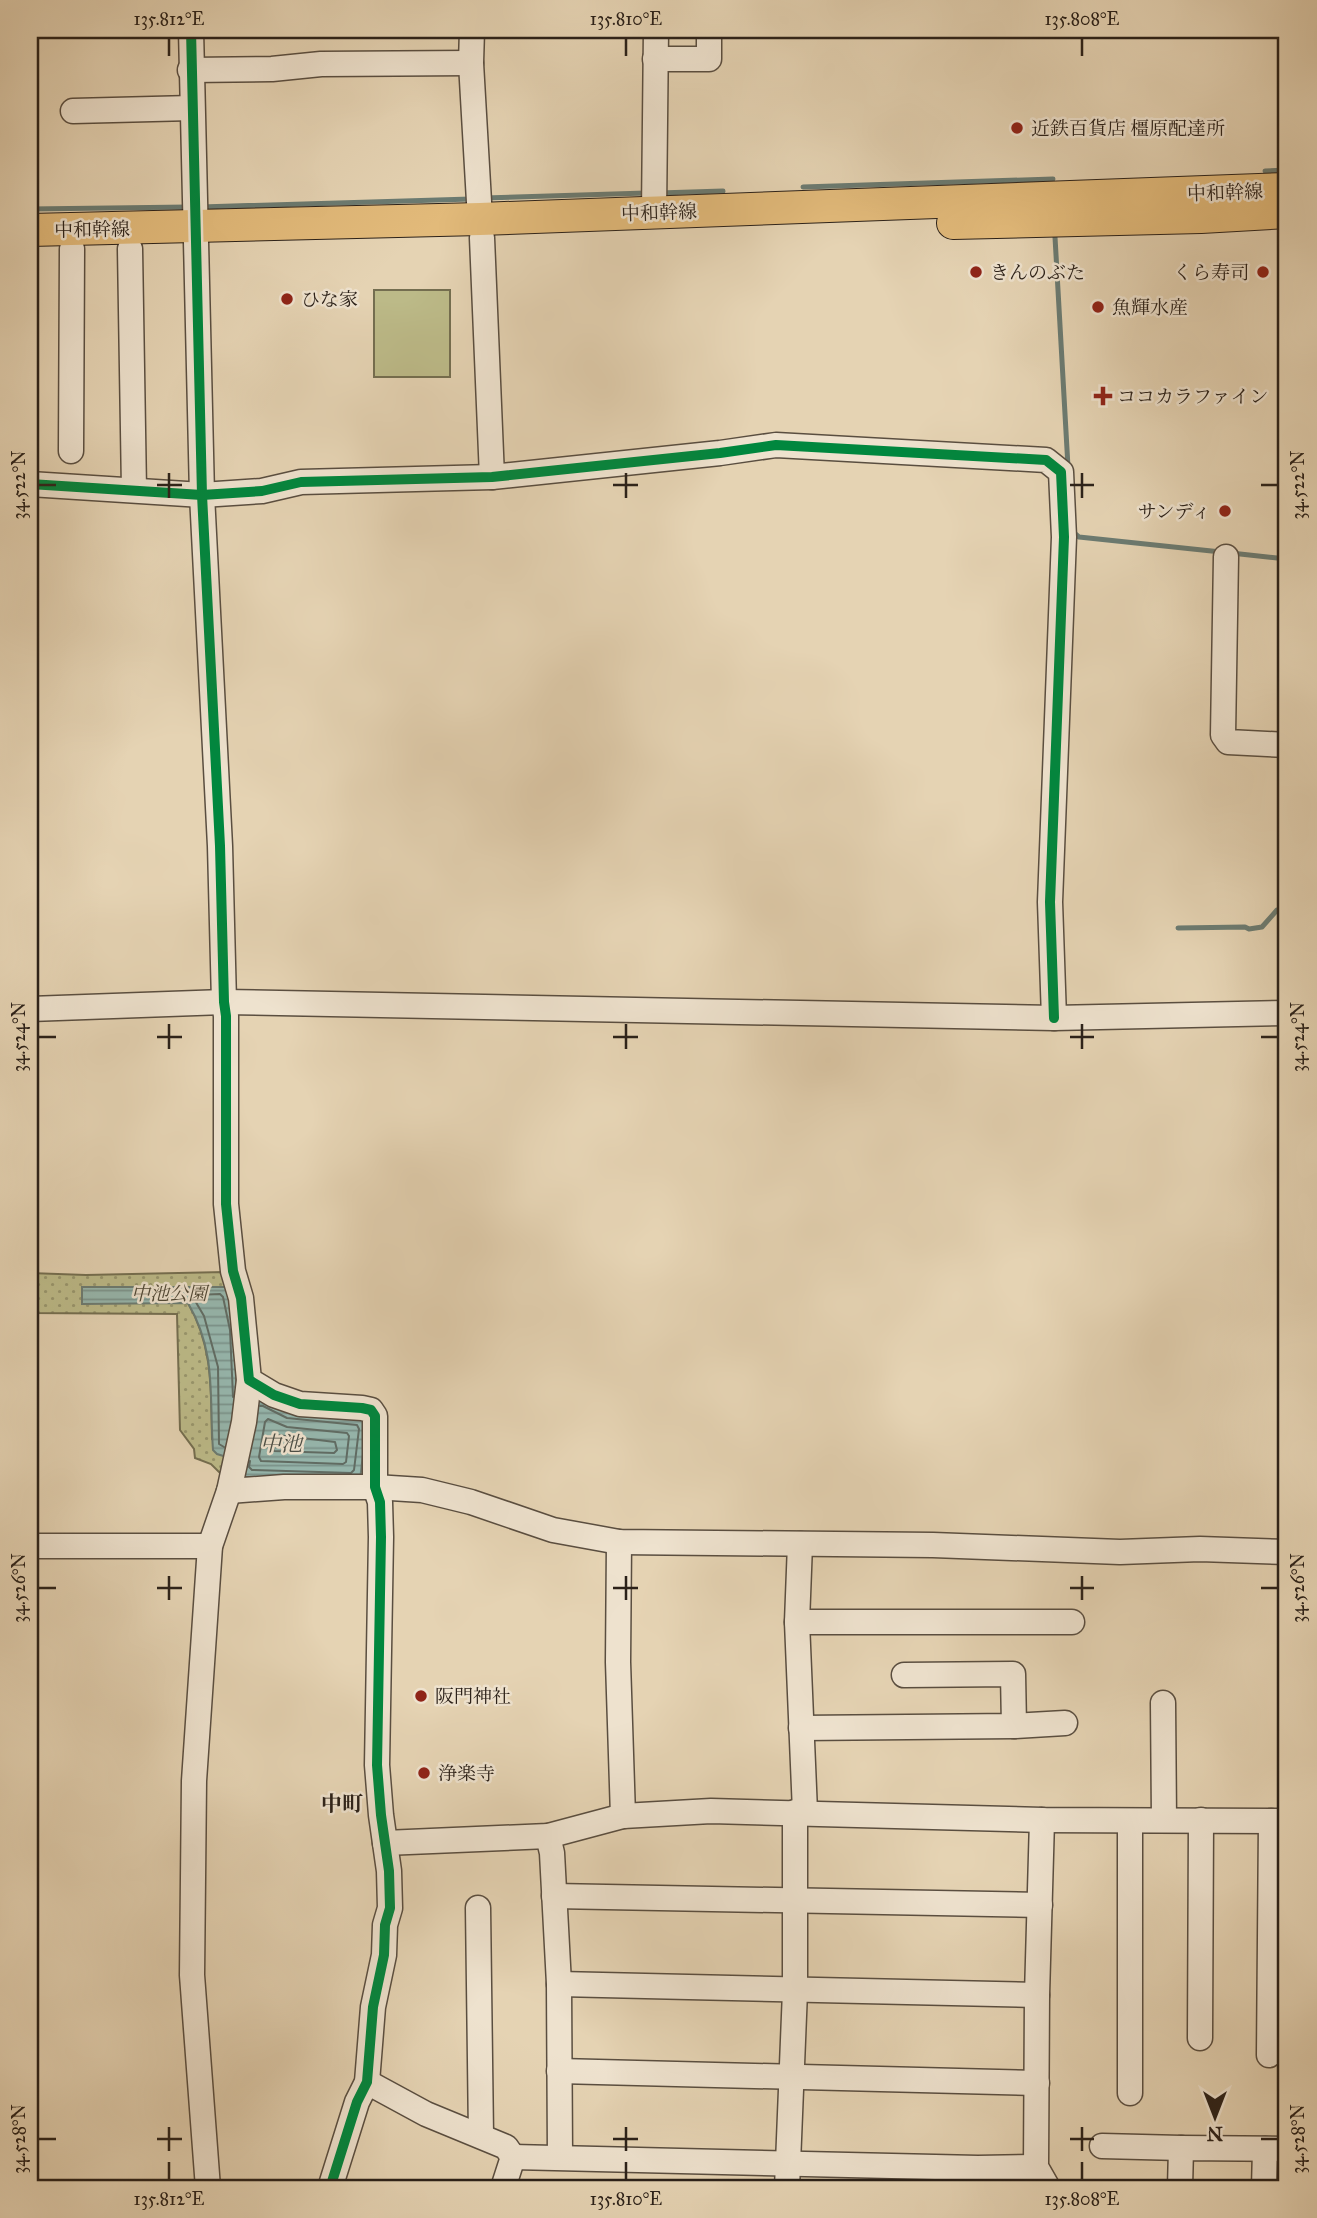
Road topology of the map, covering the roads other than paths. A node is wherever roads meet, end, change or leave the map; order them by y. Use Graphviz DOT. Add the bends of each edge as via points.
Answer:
graph roads {
  1 [pos="191,30"];
  2 [pos="472,30"];
  3 [pos="656,30"];
  4 [pos="709,30"];
  5 [pos="655,59"];
  6 [pos="471,63"];
  7 [pos="190,70"];
  8 [pos="192,108"];
  9 [pos="73,111"];
  10 [pos="1287,189"];
  11 [pos="654,199"];
  12 [pos="1287,212"];
  13 [pos="480,214"];
  14 [pos="196,222"];
  15 [pos="30,230"];
  16 [pos="30,249"];
  17 [pos="72,249"];
  18 [pos="131,249"];
  19 [pos="71,451"];
  20 [pos="492,477"];
  21 [pos="30,484"];
  22 [pos="134,490"];
  23 [pos="202,495"];
  24 [pos="1226,557"];
  25 [pos="1287,745"];
  26 [pos="223,1002"];
  27 [pos="30,1009"];
  28 [pos="1287,1013"];
  29 [pos="1054,1018"];
  30 [pos="249,1380"];
  31 [pos="375,1486"];
  32 [pos="229,1492"];
  33 [pos="619,1542"];
  34 [pos="800,1544"];
  35 [pos="30,1545"];
  36 [pos="210,1546"];
  37 [pos="1287,1552"];
  38 [pos="797,1622"];
  39 [pos="1072,1622"];
  40 [pos="904,1675"];
  41 [pos="1163,1703"];
  42 [pos="1065,1723"];
  43 [pos="1014,1726"];
  44 [pos="801,1728"];
  45 [pos="800,1812"];
  46 [pos="623,1816"];
  47 [pos="1042,1820"];
  48 [pos="1164,1820"];
  49 [pos="1201,1820"];
  50 [pos="1130,1821"];
  51 [pos="1279,1821"];
  52 [pos="548,1836"];
  53 [pos="385,1843"];
  54 [pos="554,1896"];
  55 [pos="794,1902"];
  56 [pos="1040,1905"];
  57 [pos="478,1908"];
  58 [pos="559,1984"];
  59 [pos="795,1991"];
  60 [pos="1037,1995"];
  61 [pos="1200,2038"];
  62 [pos="1269,2054"];
  63 [pos="559,2071"];
  64 [pos="791,2076"];
  65 [pos="367,2082"];
  66 [pos="1037,2083"];
  67 [pos="1130,2093"];
  68 [pos="481,2136"];
  69 [pos="1102,2146"];
  70 [pos="1181,2148"];
  71 [pos="1276,2149"];
  72 [pos="513,2157"];
  73 [pos="561,2157"];
  74 [pos="787,2176"];
  75 [pos="1042,2177"];
  76 [pos="208,2188"];
  77 [pos="330,2188"];
  78 [pos="503,2188"];
  79 [pos="1180,2188"];
  80 [pos="1264,2188"];
  1 -- 7 [label="street"];
  2 -- 6 [label="street"];
  3 -- 5 [label="street"];
  4 -- 5 [label="street" via="709,59"];
  5 -- 11 [label="street"];
  6 -- 7 [label="street"];
  6 -- 13 [label="street"];
  7 -- 8 [label="street"];
  8 -- 9 [label="street"];
  8 -- 14 [label="street"];
  10 -- 11 [label="main road, 中和幹線"];
  11 -- 13 [label="main road, 中和幹線"];
  12 -- 13 [label="main road, 中和幹線" via="1201,217"];
  13 -- 14 [label="main road, 中和幹線"];
  13 -- 20 [label="street"];
  14 -- 15 [label="main road, 中和幹線"];
  14 -- 18 [label="main road, 中和幹線"];
  14 -- 23 [label="street"];
  16 -- 17 [label="main road, 中和幹線"];
  17 -- 18 [label="main road, 中和幹線"];
  17 -- 19 [label="street"];
  18 -- 22 [label="street"];
  20 -- 23 [label="street" via="301,482 262,492"];
  20 -- 29 [label="street" via="776,445 1046,460 1061,472 1064,537 1050,902"];
  21 -- 22 [label="street"];
  22 -- 23 [label="street"];
  23 -- 26 [label="street" via="219,820"];
  24 -- 25 [label="street" via="1223,735 1227,742"];
  26 -- 27 [label="street"];
  26 -- 29 [label="street"];
  26 -- 30 [label="street" via="226,1204"];
  28 -- 29 [label="street"];
  30 -- 31 [label="street" via="300,1404 371,1410 375,1416"];
  30 -- 32 [label="street"];
  31 -- 32 [label="street"];
  31 -- 33 [label="street" via="422,1490 552,1530"];
  31 -- 53 [label="street" via="381,1537 377,1765"];
  32 -- 36 [label="street"];
  33 -- 34 [label="street"];
  33 -- 46 [label="street"];
  34 -- 37 [label="street"];
  34 -- 38 [label="street"];
  35 -- 36 [label="street"];
  36 -- 76 [label="street" via="194,1782 192,1975"];
  38 -- 39 [label="street"];
  38 -- 44 [label="street"];
  40 -- 43 [label="street" via="1013,1674"];
  41 -- 48 [label="street"];
  42 -- 43 [label="street"];
  43 -- 44 [label="street"];
  44 -- 45 [label="street"];
  45 -- 46 [label="street"];
  45 -- 47 [label="street"];
  45 -- 55 [label="street"];
  46 -- 52 [label="street"];
  47 -- 50 [label="street"];
  47 -- 56 [label="street"];
  48 -- 49 [label="street"];
  48 -- 50 [label="street"];
  49 -- 51 [label="street"];
  49 -- 61 [label="street"];
  50 -- 67 [label="street"];
  51 -- 62 [label="street"];
  52 -- 53 [label="street"];
  52 -- 54 [label="street"];
  53 -- 65 [label="street" via="390,1908 373,2007"];
  54 -- 55 [label="street"];
  54 -- 58 [label="street"];
  55 -- 56 [label="street"];
  55 -- 59 [label="street"];
  56 -- 60 [label="street"];
  57 -- 68 [label="street"];
  58 -- 59 [label="street"];
  58 -- 63 [label="street"];
  59 -- 60 [label="street"];
  59 -- 64 [label="street"];
  60 -- 66 [label="street"];
  63 -- 64 [label="street"];
  63 -- 73 [label="street"];
  64 -- 66 [label="street"];
  64 -- 74 [label="street"];
  65 -- 68 [label="street" via="426,2114"];
  65 -- 77 [label="street"];
  66 -- 75 [label="street"];
  68 -- 72 [label="street" via="506,2147"];
  69 -- 70 [label="street"];
  70 -- 71 [label="street"];
  70 -- 79 [label="street"];
  71 -- 80 [label="street"];
  72 -- 73 [label="street"];
  72 -- 78 [label="street"];
  73 -- 74 [label="street"];
  74 -- 75 [label="street"];
}
